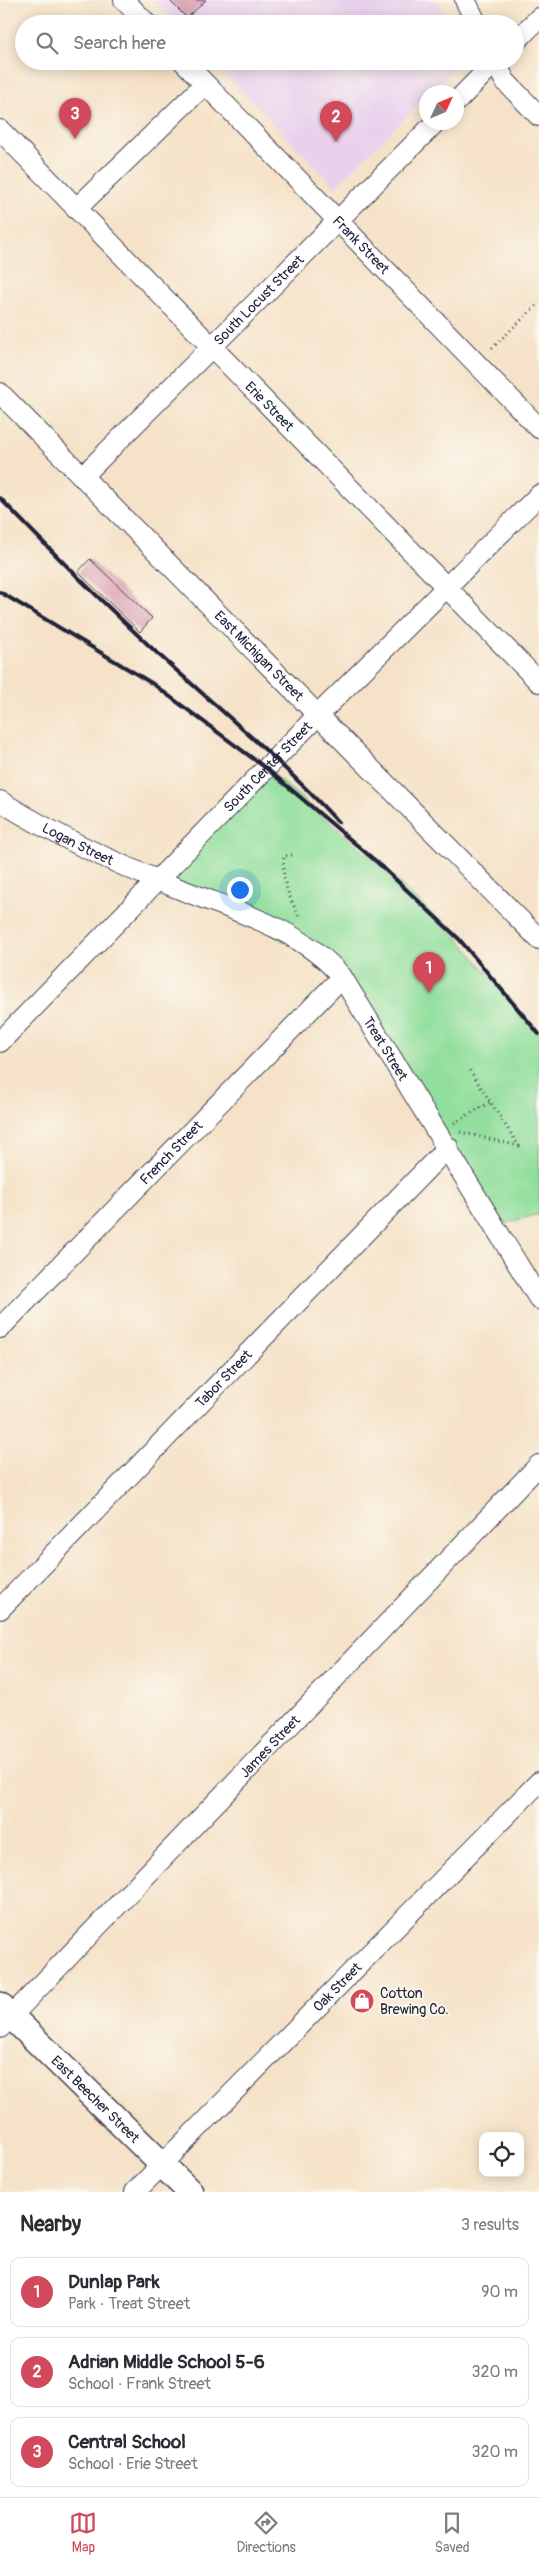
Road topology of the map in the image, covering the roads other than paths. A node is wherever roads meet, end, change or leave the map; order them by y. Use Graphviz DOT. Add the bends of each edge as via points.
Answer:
graph roads {
  1 [pos="124,0"];
  2 [pos="464,0"];
  3 [pos="138,15"];
  4 [pos="472,15"];
  5 [pos="539,18"];
  6 [pos="524,33"];
  7 [pos="192,70"];
  8 [pos="487,70"];
  9 [pos="499,70"];
  10 [pos="205,84"];
  11 [pos="464,94"];
  12 [pos="539,116"];
  13 [pos="0,130"];
  14 [pos="428,130"];
  15 [pos="76,209"];
  16 [pos="337,220"];
  17 [pos="210,348"];
  18 [pos="0,393"];
  19 [pos="539,428"];
  20 [pos="82,477"];
  21 [pos="539,495"];
  22 [pos="446,588"];
  23 [pos="539,682"];
  24 [pos="317,716"];
  25 [pos="0,801"];
  26 [pos="158,880"];
  27 [pos="539,939"];
  28 [pos="342,977"];
  29 [pos="0,1042"];
  30 [pos="454,1139"];
  31 [pos="539,1299"];
  32 [pos="0,1328"];
  33 [pos="539,1465"];
  34 [pos="0,1610"];
  35 [pos="539,1782"];
  36 [pos="4,2016"];
  37 [pos="162,2165"];
  38 [pos="135,2192"];
  39 [pos="190,2192"];
  1 -- 3 [label="street"];
  2 -- 4 [label="street"];
  5 -- 6 [label="street"];
  7 -- 10 [label="street, Frank Street"];
  8 -- 11 [label="street"];
  9 -- 12 [label="street" via="505,81"];
  10 -- 15 [label="street"];
  10 -- 16 [label="street, Frank Street"];
  13 -- 15 [label="street, Erie Street"];
  14 -- 16 [label="street, South Locust Street"];
  15 -- 17 [label="street, Erie Street"];
  16 -- 17 [label="street, South Locust Street"];
  16 -- 19 [label="street, Frank Street"];
  17 -- 20 [label="street, South Locust Street"];
  17 -- 22 [label="street, Erie Street"];
  18 -- 20 [label="street, East Michigan Street"];
  20 -- 24 [label="street, East Michigan Street"];
  21 -- 22 [label="street, South Center Street"];
  22 -- 23 [label="street, Erie Street"];
  22 -- 24 [label="street, South Center Street"];
  24 -- 26 [label="street, South Center Street"];
  24 -- 27 [label="street, East Michigan Street"];
  25 -- 26 [label="street, Logan Street" via="56,834"];
  26 -- 28 [label="street, Treat Street" via="274,927 312,949"];
  26 -- 29 [label="street, South Center Street"];
  28 -- 30 [label="street, Treat Street"];
  28 -- 32 [label="street, French Street"];
  30 -- 31 [label="street, Treat Street"];
  30 -- 34 [label="street, Tabor Street"];
  33 -- 36 [label="street, James Street"];
  35 -- 37 [label="street, Oak Street"];
  36 -- 37 [label="main road, East Beecher Street"];
  37 -- 38 [label="street, Oak Street"];
  37 -- 39 [label="main road, East Beecher Street"];
}
